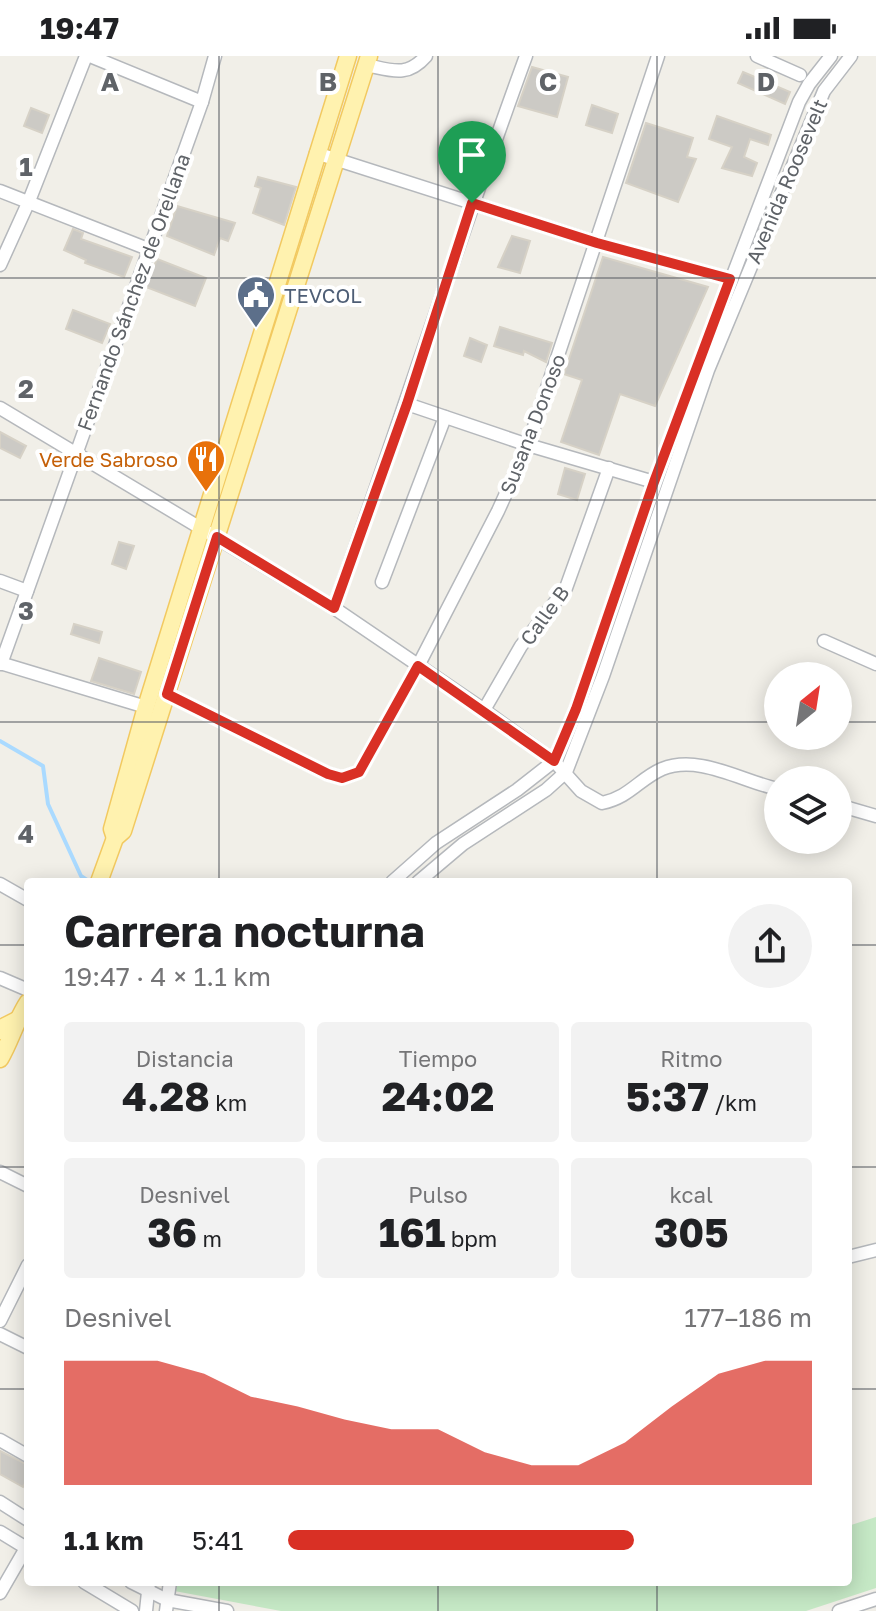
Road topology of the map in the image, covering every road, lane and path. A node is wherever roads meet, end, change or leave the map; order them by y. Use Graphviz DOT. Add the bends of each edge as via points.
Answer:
graph roads {
  1 [pos="88,56"];
  2 [pos="215,56"];
  3 [pos="348,56"];
  4 [pos="426,56"];
  5 [pos="526,56"];
  6 [pos="658,56"];
  7 [pos="757,56"];
  8 [pos="831,56"];
  9 [pos="851,56"];
  10 [pos="368,61"];
  11 [pos="800,75"];
  12 [pos="202,102"];
  13 [pos="316,153"];
  14 [pos="336,160"];
  15 [pos="0,191"];
  16 [pos="29,201"];
  17 [pos="472,203"];
  18 [pos="597,243"];
  19 [pos="148,249"];
  20 [pos="0,265"];
  21 [pos="730,279"];
  22 [pos="407,404"];
  23 [pos="0,408"];
  24 [pos="445,417"];
  25 [pos="528,445"];
  26 [pos="76,453"];
  27 [pos="609,468"];
  28 [pos="654,482"];
  29 [pos="202,528"];
  30 [pos="217,537"];
  31 [pos="0,581"];
  32 [pos="382,582"];
  33 [pos="27,591"];
  34 [pos="334,608"];
  35 [pos="824,641"];
  36 [pos="1,664"];
  37 [pos="876,664"];
  38 [pos="418,666"];
  39 [pos="167,694"];
  40 [pos="146,707"];
  41 [pos="484,710"];
  42 [pos="554,761"];
  43 [pos="566,772"];
  44 [pos="764,786"];
  45 [pos="852,809"];
  46 [pos="876,816"];
  47 [pos="115,838"];
  48 [pos="101,878"];
  49 [pos="397,878"];
  50 [pos="423,878"];
  51 [pos="0,884"];
  52 [pos="24,898"];
  53 [pos="0,978"];
  54 [pos="24,988"];
  55 [pos="24,1009"];
  56 [pos="2,1045"];
  57 [pos="0,1172"];
  58 [pos="24,1184"];
  59 [pos="876,1250"];
  60 [pos="852,1256"];
  61 [pos="24,1273"];
  62 [pos="0,1321"];
  63 [pos="0,1334"];
  64 [pos="24,1346"];
  65 [pos="0,1440"];
  66 [pos="24,1454"];
  67 [pos="0,1502"];
  68 [pos="24,1517"];
  69 [pos="0,1532"];
  70 [pos="24,1546"];
  71 [pos="24,1553"];
  72 [pos="91,1586"];
  73 [pos="149,1587"];
  74 [pos="0,1593"];
  75 [pos="876,1599"];
  76 [pos="167,1605"];
  77 [pos="132,1611"];
  78 [pos="146,1611"];
  79 [pos="227,1611"];
  80 [pos="839,1611"];
  1 -- 12 [label="street"];
  1 -- 16 [label="street"];
  2 -- 12 [label="street, Fernando Sánchez de Orellana"];
  3 -- 13 [label="main road"];
  4 -- 10 [label="street" via="404,71"];
  5 -- 17 [label="street"];
  6 -- 18 [label="street, Susana Donoso"];
  7 -- 11 [label="street"];
  8 -- 21 [label="street, Avenida Roosevelt" via="799,102"];
  9 -- 43 [label="street, Avenida Roosevelt" via="824,91 708,370"];
  10 -- 14 [label="main road"];
  12 -- 19 [label="street, Fernando Sánchez de Orellana"];
  13 -- 14 [label="street"];
  13 -- 29 [label="main road"];
  14 -- 17 [label="street"];
  14 -- 30 [label="main road"];
  15 -- 16 [label="street"];
  16 -- 19 [label="street"];
  16 -- 20 [label="street"];
  17 -- 18 [label="street"];
  17 -- 22 [label="street"];
  18 -- 21 [label="street"];
  18 -- 25 [label="street, Susana Donoso"];
  19 -- 26 [label="street, Fernando Sánchez de Orellana"];
  21 -- 28 [label="street, Avenida Roosevelt"];
  22 -- 24 [label="street"];
  22 -- 34 [label="street"];
  23 -- 26 [label="street"];
  24 -- 25 [label="street"];
  24 -- 32 [label="street"];
  25 -- 27 [label="street"];
  25 -- 38 [label="street, Susana Donoso"];
  26 -- 29 [label="street"];
  26 -- 33 [label="street, Fernando Sánchez de Orellana"];
  27 -- 28 [label="street"];
  27 -- 41 [label="street, Calle B" via="566,588 521,646"];
  28 -- 42 [label="street, Avenida Roosevelt"];
  29 -- 30 [label="street"];
  29 -- 40 [label="main road"];
  30 -- 34 [label="street"];
  30 -- 39 [label="main road"];
  31 -- 33 [label="street"];
  33 -- 36 [label="street, Fernando Sánchez de Orellana"];
  34 -- 38 [label="street"];
  35 -- 37 [label="street"];
  36 -- 40 [label="street"];
  38 -- 39 [label="street, Susana Donoso" via="359,772 342,778"];
  38 -- 41 [label="street"];
  39 -- 47 [label="main road" via="123,831"];
  40 -- 47 [label="main road" via="112,829"];
  41 -- 42 [label="street"];
  42 -- 43 [label="street"];
  42 -- 49 [label="street, Avenida Roosevelt" via="436,843"];
  43 -- 44 [label="street" via="581,791 602,803 619,800 659,770 679,764 699,764"];
  43 -- 50 [label="street, Avenida Roosevelt"];
  45 -- 46 [label="street"];
  47 -- 48 [label="main road"];
  51 -- 52 [label="street"];
  53 -- 54 [label="street"];
  55 -- 56 [label="main road" via="3,1027"];
  57 -- 58 [label="street"];
  59 -- 60 [label="street"];
  61 -- 62 [label="street"];
  63 -- 64 [label="street"];
  65 -- 66 [label="street"];
  67 -- 68 [label="street"];
  69 -- 70 [label="street"];
  71 -- 74 [label="street"];
  72 -- 77 [label="street"];
  73 -- 76 [label="street"];
  73 -- 78 [label="street"];
  75 -- 80 [label="street"];
  76 -- 79 [label="street"];
}
